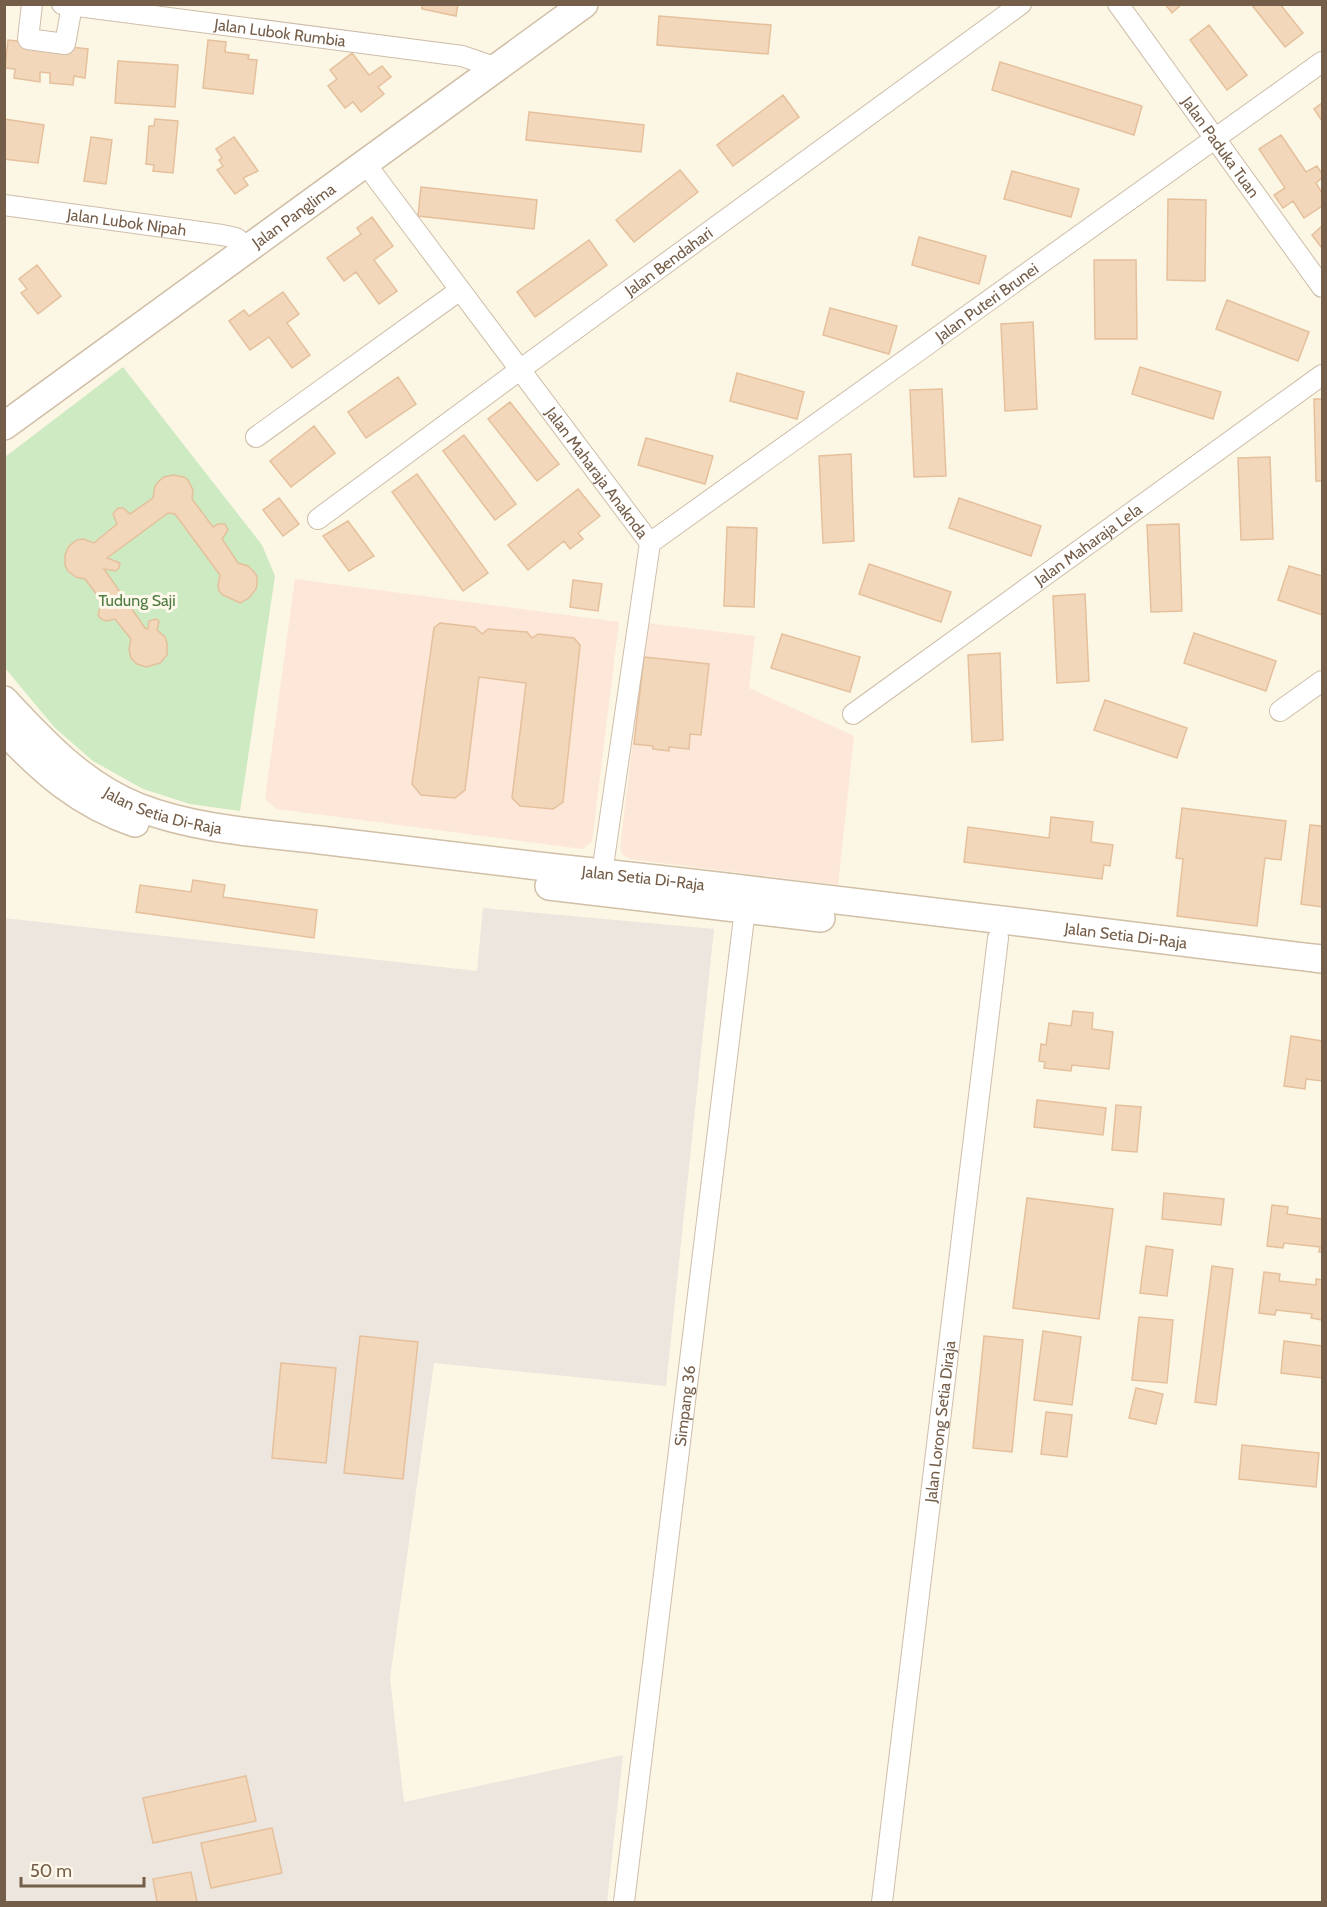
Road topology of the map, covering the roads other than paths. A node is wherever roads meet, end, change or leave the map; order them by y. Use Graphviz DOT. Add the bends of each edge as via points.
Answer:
graph roads {
  1 [pos="32,4"];
  2 [pos="584,4"];
  3 [pos="1022,4"];
  4 [pos="1118,4"];
  5 [pos="67,5"];
  6 [pos="1323,62"];
  7 [pos="497,68"];
  8 [pos="1216,138"];
  9 [pos="365,163"];
  10 [pos="4,205"];
  11 [pos="248,247"];
  12 [pos="1323,287"];
  13 [pos="460,290"];
  14 [pos="521,369"];
  15 [pos="1323,375"];
  16 [pos="4,426"];
  17 [pos="256,437"];
  18 [pos="318,519"];
  19 [pos="650,543"];
  20 [pos="1323,681"];
  21 [pos="4,700"];
  22 [pos="1280,711"];
  23 [pos="853,714"];
  24 [pos="4,729"];
  25 [pos="602,873"];
  26 [pos="745,909"];
  27 [pos="998,938"];
  28 [pos="1323,959"];
  29 [pos="1323,976"];
  30 [pos="624,1902"];
  31 [pos="882,1902"];
  1 -- 5 [label="street" via="28,39 65,44"];
  2 -- 7 [label="main road, Jalan Panglima"];
  3 -- 14 [label="street, Jalan Bendahari"];
  4 -- 8 [label="street, Jalan Paduka Tuan"];
  5 -- 7 [label="street, Jalan Lubok Rumbia" via="462,56"];
  6 -- 8 [label="street, Jalan Puteri Brunei"];
  7 -- 9 [label="main road, Jalan Panglima"];
  8 -- 12 [label="street, Jalan Paduka Tuan"];
  8 -- 19 [label="street, Jalan Puteri Brunei"];
  9 -- 11 [label="main road, Jalan Panglima"];
  9 -- 13 [label="street, Jalan Maharaja Anaknda"];
  10 -- 11 [label="street, Jalan Lubok Nipah" via="222,235 236,238"];
  11 -- 16 [label="main road, Jalan Panglima"];
  13 -- 14 [label="street, Jalan Maharaja Anaknda"];
  13 -- 17 [label="street"];
  14 -- 18 [label="street, Jalan Bendahari"];
  14 -- 19 [label="street, Jalan Maharaja Anaknda"];
  15 -- 23 [label="street, Jalan Maharaja Lela"];
  19 -- 25 [label="street, Jalan Maharaja Anaknda"];
  20 -- 22 [label="street"];
  21 -- 25 [label="main road, Jalan Setia Di-Raja" via="46,745 79,772 120,798 152,812 252,832"];
  24 -- 26 [label="main road, Jalan Setia Di-Raja" via="44,770 84,800 114,816 184,836 402,868"];
  25 -- 28 [label="main road, Jalan Setia Di-Raja"];
  26 -- 27 [label="main road, Jalan Setia Di-Raja"];
  26 -- 30 [label="street, Simpang 36"];
  27 -- 29 [label="main road, Jalan Setia Di-Raja"];
  27 -- 31 [label="street, Jalan Lorong Setia Diraja"];
}
